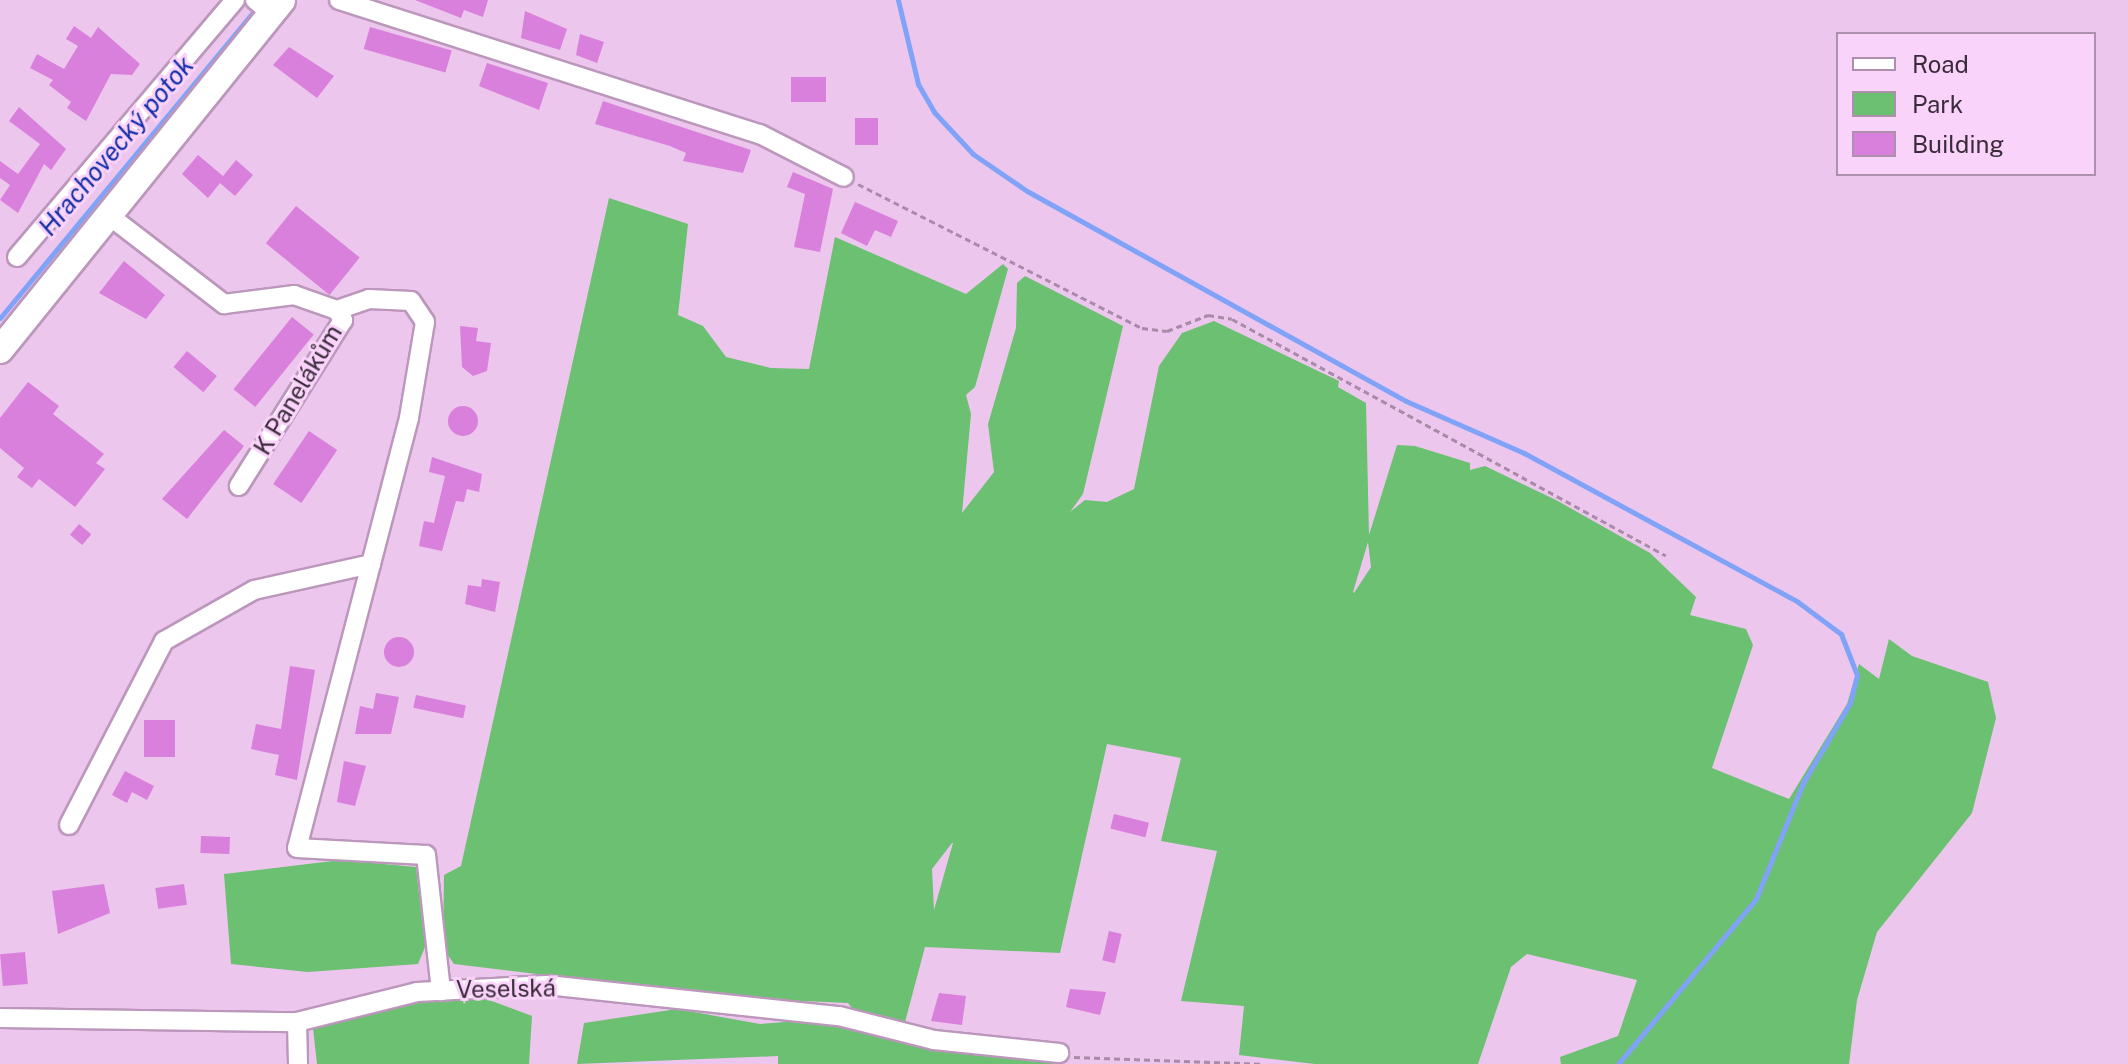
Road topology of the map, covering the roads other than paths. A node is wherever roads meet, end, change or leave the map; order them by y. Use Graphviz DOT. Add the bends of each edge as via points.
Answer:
graph roads {
  1 [pos="235,0"];
  2 [pos="339,0"];
  3 [pos="268,5"];
  4 [pos="844,177"];
  5 [pos="111,217"];
  6 [pos="17,257"];
  7 [pos="337,310"];
  8 [pos="0,350"];
  9 [pos="239,486"];
  10 [pos="371,564"];
  11 [pos="69,825"];
  12 [pos="441,991"];
  13 [pos="0,1018"];
  14 [pos="297,1022"];
  15 [pos="1059,1053"];
  16 [pos="298,1064"];
  1 -- 6 [label="street"];
  2 -- 4 [label="street" via="760,134"];
  3 -- 5 [label="street"];
  5 -- 7 [label="street, K Panelákům" via="224,304 294,295"];
  5 -- 8 [label="street"];
  7 -- 9 [label="street, K Panelákům" via="343,320"];
  7 -- 10 [label="street" via="369,299 411,301 425,322 409,418"];
  10 -- 11 [label="street" via="254,590 164,641"];
  10 -- 12 [label="street" via="297,848 426,855"];
  12 -- 14 [label="street, Veselská"];
  12 -- 15 [label="street, Veselská" via="547,985 839,1016 934,1040"];
  13 -- 14 [label="street, Veselská"];
  14 -- 16 [label="street"];
}
